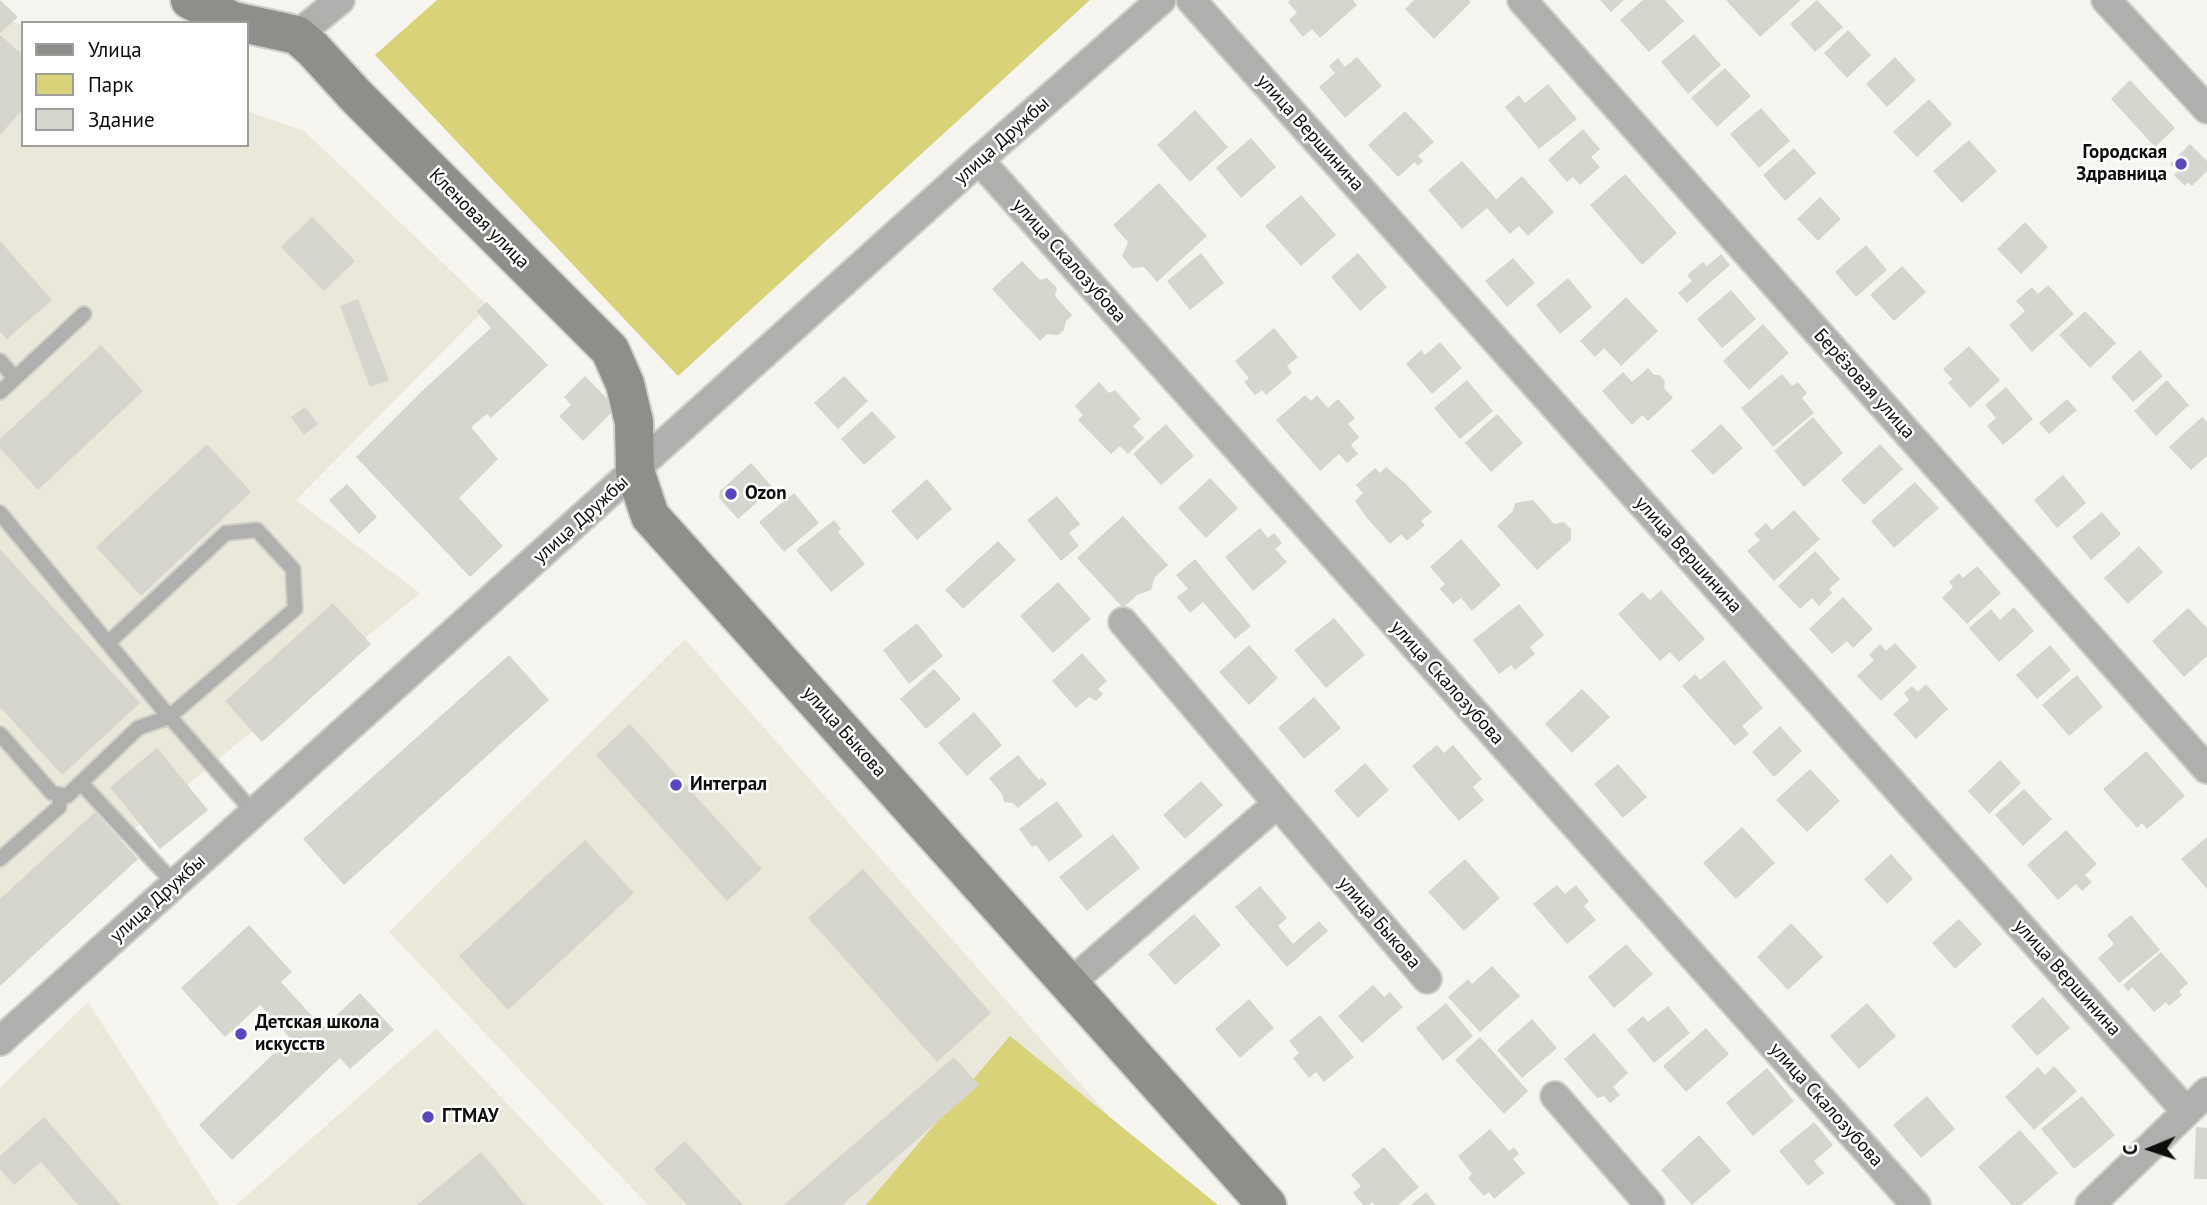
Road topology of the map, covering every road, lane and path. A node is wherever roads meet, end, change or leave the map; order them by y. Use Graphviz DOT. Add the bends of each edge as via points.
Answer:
graph roads {
  1 [pos="190,0"];
  2 [pos="340,0"];
  3 [pos="1161,0"];
  4 [pos="1191,0"];
  5 [pos="1522,0"];
  6 [pos="2106,0"];
  7 [pos="233,21"];
  8 [pos="248,24"];
  9 [pos="297,35"];
  10 [pos="2207,109"];
  11 [pos="979,160"];
  12 [pos="84,314"];
  13 [pos="0,361"];
  14 [pos="15,378"];
  15 [pos="0,392"];
  16 [pos="635,471"];
  17 [pos="0,513"];
  18 [pos="1124,622"];
  19 [pos="108,643"];
  20 [pos="169,717"];
  21 [pos="1,737"];
  22 [pos="2207,769"];
  23 [pos="80,783"];
  24 [pos="61,795"];
  25 [pos="1277,804"];
  26 [pos="254,813"];
  27 [pos="0,859"];
  28 [pos="175,884"];
  29 [pos="1427,979"];
  30 [pos="1069,984"];
  31 [pos="0,1041"];
  32 [pos="2207,1092"];
  33 [pos="1555,1096"];
  34 [pos="2186,1111"];
  35 [pos="1267,1205"];
  36 [pos="1650,1205"];
  37 [pos="1916,1205"];
  38 [pos="2090,1205"];
  1 -- 7 [label="street"];
  2 -- 9 [label="street"];
  3 -- 11 [label="street, улица Дружбы"];
  4 -- 34 [label="street, улица Вершинина"];
  5 -- 22 [label="street, Берёзовая улица"];
  6 -- 10 [label="street"];
  8 -- 9 [label="street"];
  9 -- 16 [label="street, Кленовая улица" via="610,350 634,422"];
  11 -- 16 [label="street, улица Дружбы"];
  11 -- 37 [label="street, улица Скалозубова"];
  12 -- 14 [label="lane"];
  13 -- 14 [label="lane"];
  14 -- 15 [label="lane"];
  16 -- 26 [label="street, улица Дружбы"];
  16 -- 30 [label="street, улица Быкова" via="650,516"];
  17 -- 19 [label="lane"];
  18 -- 25 [label="street, улица Быкова"];
  19 -- 20 [label="lane"];
  19 -- 20 [label="lane" via="226,533 257,530 293,569 295,609"];
  20 -- 23 [label="lane" via="138,728"];
  20 -- 26 [label="lane"];
  21 -- 24 [label="lane" via="52,793"];
  23 -- 24 [label="lane" via="67,796"];
  23 -- 28 [label="lane"];
  24 -- 27 [label="lane" via="59,807"];
  25 -- 29 [label="street, улица Быкова"];
  25 -- 30 [label="street"];
  26 -- 28 [label="street, улица Дружбы"];
  28 -- 31 [label="street, улица Дружбы"];
  30 -- 35 [label="street, улица Быкова"];
  32 -- 34 [label="street"];
  33 -- 36 [label="street"];
  34 -- 38 [label="street"];
}
